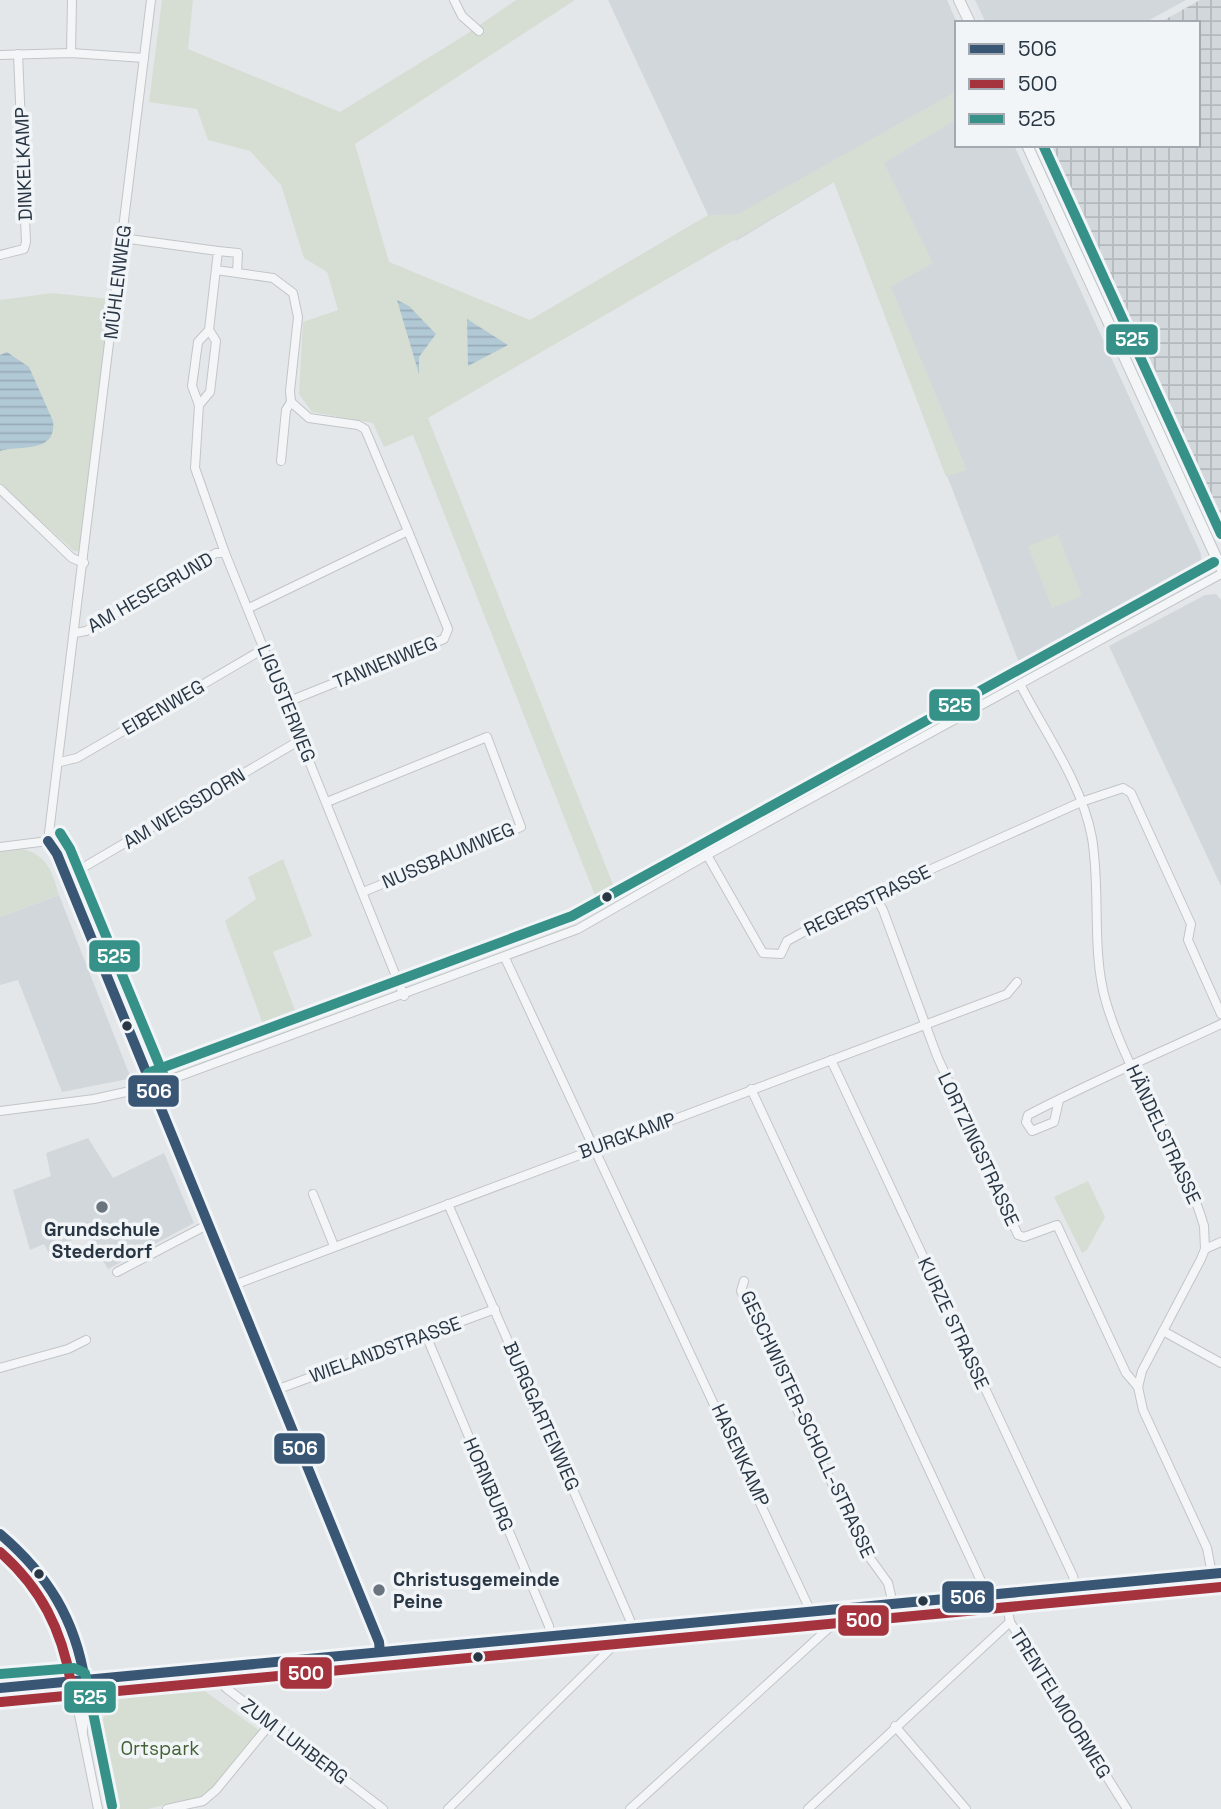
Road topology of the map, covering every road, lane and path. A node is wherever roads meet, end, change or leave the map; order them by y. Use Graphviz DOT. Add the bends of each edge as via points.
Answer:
graph roads {
  1 [pos="72,0"];
  2 [pos="151,0"];
  3 [pos="454,0"];
  4 [pos="959,0"];
  5 [pos="969,21"];
  6 [pos="479,31"];
  7 [pos="71,53"];
  8 [pos="18,54"];
  9 [pos="0,55"];
  10 [pos="144,58"];
  11 [pos="1028,147"];
  12 [pos="122,238"];
  13 [pos="218,251"];
  14 [pos="0,254"];
  15 [pos="216,270"];
  16 [pos="237,272"];
  17 [pos="209,330"];
  18 [pos="292,402"];
  19 [pos="199,405"];
  20 [pos="281,461"];
  21 [pos="0,489"];
  22 [pos="408,531"];
  23 [pos="225,553"];
  24 [pos="84,564"];
  25 [pos="1221,568"];
  26 [pos="1221,574"];
  27 [pos="249,608"];
  28 [pos="75,633"];
  29 [pos="265,648"];
  30 [pos="1020,684"];
  31 [pos="287,702"];
  32 [pos="302,739"];
  33 [pos="60,762"];
  34 [pos="327,802"];
  35 [pos="1081,802"];
  36 [pos="48,841"];
  37 [pos="0,847"];
  38 [pos="707,855"];
  39 [pos="67,877"];
  40 [pos="363,892"];
  41 [pos="874,894"];
  42 [pos="505,958"];
  43 [pos="1017,982"];
  44 [pos="404,996"];
  45 [pos="1221,1014"];
  46 [pos="925,1024"];
  47 [pos="1221,1024"];
  48 [pos="831,1060"];
  49 [pos="1132,1066"];
  50 [pos="153,1086"];
  51 [pos="751,1089"];
  52 [pos="1059,1100"];
  53 [pos="0,1111"];
  54 [pos="596,1147"];
  55 [pos="313,1194"];
  56 [pos="448,1204"];
  57 [pos="209,1224"];
  58 [pos="1221,1242"];
  59 [pos="334,1246"];
  60 [pos="1205,1249"];
  61 [pos="117,1272"];
  62 [pos="744,1281"];
  63 [pos="234,1285"];
  64 [pos="495,1309"];
  65 [pos="1163,1331"];
  66 [pos="425,1333"];
  67 [pos="86,1340"];
  68 [pos="1221,1363"];
  69 [pos="0,1368"];
  70 [pos="1138,1387"];
  71 [pos="276,1390"];
  72 [pos="0,1534"];
  73 [pos="1217,1574"];
  74 [pos="1075,1587"];
  75 [pos="1005,1594"];
  76 [pos="984,1595"];
  77 [pos="893,1604"];
  78 [pos="838,1610"];
  79 [pos="811,1612"];
  80 [pos="1010,1622"];
  81 [pos="634,1629"];
  82 [pos="618,1630"];
  83 [pos="550,1636"];
  84 [pos="380,1652"];
  85 [pos="215,1667"];
  86 [pos="80,1682"];
  87 [pos="0,1688"];
  88 [pos="271,1723"];
  89 [pos="895,1726"];
  90 [pos="98,1809"];
  91 [pos="167,1809"];
  92 [pos="383,1809"];
  93 [pos="448,1809"];
  94 [pos="630,1809"];
  95 [pos="808,1809"];
  96 [pos="966,1809"];
  97 [pos="1127,1809"];
  1 -- 7 [label="street"];
  2 -- 10 [label="street, MÜHLENWEG"];
  3 -- 6 [label="street" via="462,16"];
  4 -- 5 [label="street"];
  7 -- 8 [label="street"];
  7 -- 10 [label="street"];
  8 -- 9 [label="street"];
  8 -- 14 [label="street, DINKELKAMP" via="26,242 24,249"];
  10 -- 12 [label="street, MÜHLENWEG"];
  11 -- 25 [label="street"];
  12 -- 13 [label="street"];
  12 -- 24 [label="street, MÜHLENWEG"];
  13 -- 15 [label="street, LIGUSTERWEG"];
  13 -- 16 [label="street" via="238,253"];
  15 -- 16 [label="street"];
  15 -- 17 [label="street, LIGUSTERWEG"];
  16 -- 18 [label="street" via="273,278 293,293 298,317"];
  17 -- 19 [label="street, LIGUSTERWEG" via="198,342 192,386"];
  17 -- 19 [label="street, LIGUSTERWEG" via="216,341 210,392"];
  18 -- 20 [label="street" via="286,410"];
  18 -- 22 [label="street, TANNENWEG" via="309,418 365,429"];
  19 -- 23 [label="street, LIGUSTERWEG" via="195,468"];
  21 -- 24 [label="street" via="72,558"];
  22 -- 27 [label="street"];
  22 -- 31 [label="street, TANNENWEG" via="448,629 444,639"];
  23 -- 27 [label="street, LIGUSTERWEG"];
  23 -- 28 [label="street, AM HESEGRUND" via="216,552 86,631"];
  24 -- 28 [label="street, MÜHLENWEG"];
  26 -- 30 [label="street"];
  27 -- 29 [label="street, LIGUSTERWEG"];
  28 -- 33 [label="street, MÜHLENWEG"];
  29 -- 31 [label="street, LIGUSTERWEG"];
  29 -- 33 [label="street, EIBENWEG" via="76,758"];
  30 -- 35 [label="street, HÄNDELSTRASSE"];
  30 -- 38 [label="street"];
  31 -- 32 [label="street, LIGUSTERWEG"];
  32 -- 34 [label="street, LIGUSTERWEG"];
  32 -- 39 [label="street, AM WEISSDORN"];
  33 -- 36 [label="street, MÜHLENWEG"];
  34 -- 40 [label="street, LIGUSTERWEG"];
  34 -- 40 [label="street, NUSSBAUMWEG" via="486,737 521,827"];
  35 -- 41 [label="street, REGERSTRASSE"];
  35 -- 45 [label="street, REGERSTRASSE" via="1117,788 1131,793 1191,925 1188,940"];
  35 -- 49 [label="street, HÄNDELSTRASSE" via="1095,858 1101,979 1112,1021"];
  36 -- 37 [label="street"];
  36 -- 39 [label="street"];
  38 -- 41 [label="street, REGERSTRASSE" via="763,953 781,954 787,941"];
  38 -- 42 [label="street" via="578,929"];
  39 -- 50 [label="street"];
  40 -- 44 [label="street, LIGUSTERWEG"];
  41 -- 46 [label="street, LORTZINGSTRASSE"];
  42 -- 44 [label="street"];
  42 -- 54 [label="street, HASENKAMP"];
  43 -- 46 [label="street, BURGKAMP" via="1007,994"];
  44 -- 50 [label="street"];
  46 -- 48 [label="street, BURGKAMP"];
  46 -- 70 [label="street, LORTZINGSTRASSE" via="1018,1235 1057,1225 1126,1373"];
  47 -- 49 [label="street"];
  48 -- 51 [label="street, BURGKAMP"];
  48 -- 74 [label="street, KURZE STRASSE"];
  49 -- 52 [label="street"];
  49 -- 60 [label="street, HÄNDELSTRASSE" via="1200,1213"];
  50 -- 53 [label="street"];
  50 -- 57 [label="street"];
  51 -- 54 [label="street, BURGKAMP"];
  51 -- 76 [label="street"];
  52 -- 52 [label="street" via="1028,1115 1026,1122 1032,1131 1054,1122"];
  54 -- 56 [label="street, BURGKAMP"];
  54 -- 79 [label="street, HASENKAMP"];
  55 -- 59 [label="street"];
  56 -- 59 [label="street, BURGKAMP"];
  56 -- 64 [label="street, BURGGARTENWEG"];
  57 -- 61 [label="street"];
  57 -- 63 [label="street"];
  58 -- 60 [label="street"];
  59 -- 63 [label="street, BURGKAMP"];
  60 -- 65 [label="street"];
  62 -- 77 [label="street, GESCHWISTER-SCHOLL-STRASSE" via="741,1291 862,1547 888,1583"];
  63 -- 71 [label="street"];
  64 -- 66 [label="street, WIELANDSTRASSE"];
  64 -- 81 [label="street, BURGGARTENWEG"];
  65 -- 68 [label="street"];
  65 -- 70 [label="street"];
  66 -- 71 [label="street, WIELANDSTRASSE"];
  66 -- 83 [label="street, HORNBURG"];
  67 -- 69 [label="street"];
  70 -- 73 [label="street" via="1143,1410"];
  71 -- 84 [label="street"];
  72 -- 86 [label="street" via="32,1560 54,1588 73,1631"];
  73 -- 74 [label="main road"];
  74 -- 75 [label="main road"];
  75 -- 76 [label="main road"];
  75 -- 80 [label="street, TRENTELMOORWEG"];
  76 -- 77 [label="main road"];
  77 -- 78 [label="main road"];
  78 -- 79 [label="main road"];
  78 -- 94 [label="street" via="831,1626"];
  79 -- 81 [label="main road"];
  80 -- 89 [label="street"];
  80 -- 97 [label="street, TRENTELMOORWEG"];
  81 -- 82 [label="main road"];
  82 -- 83 [label="main road"];
  82 -- 93 [label="street" via="613,1646"];
  83 -- 84 [label="main road"];
  84 -- 85 [label="main road"];
  85 -- 86 [label="main road"];
  85 -- 88 [label="street, ZUM LUHBERG" via="217,1679"];
  86 -- 87 [label="main road"];
  86 -- 90 [label="street" via="83,1730"];
  88 -- 91 [label="street" via="203,1801"];
  88 -- 92 [label="street, ZUM LUHBERG"];
  89 -- 95 [label="street"];
  89 -- 96 [label="street"];
}
